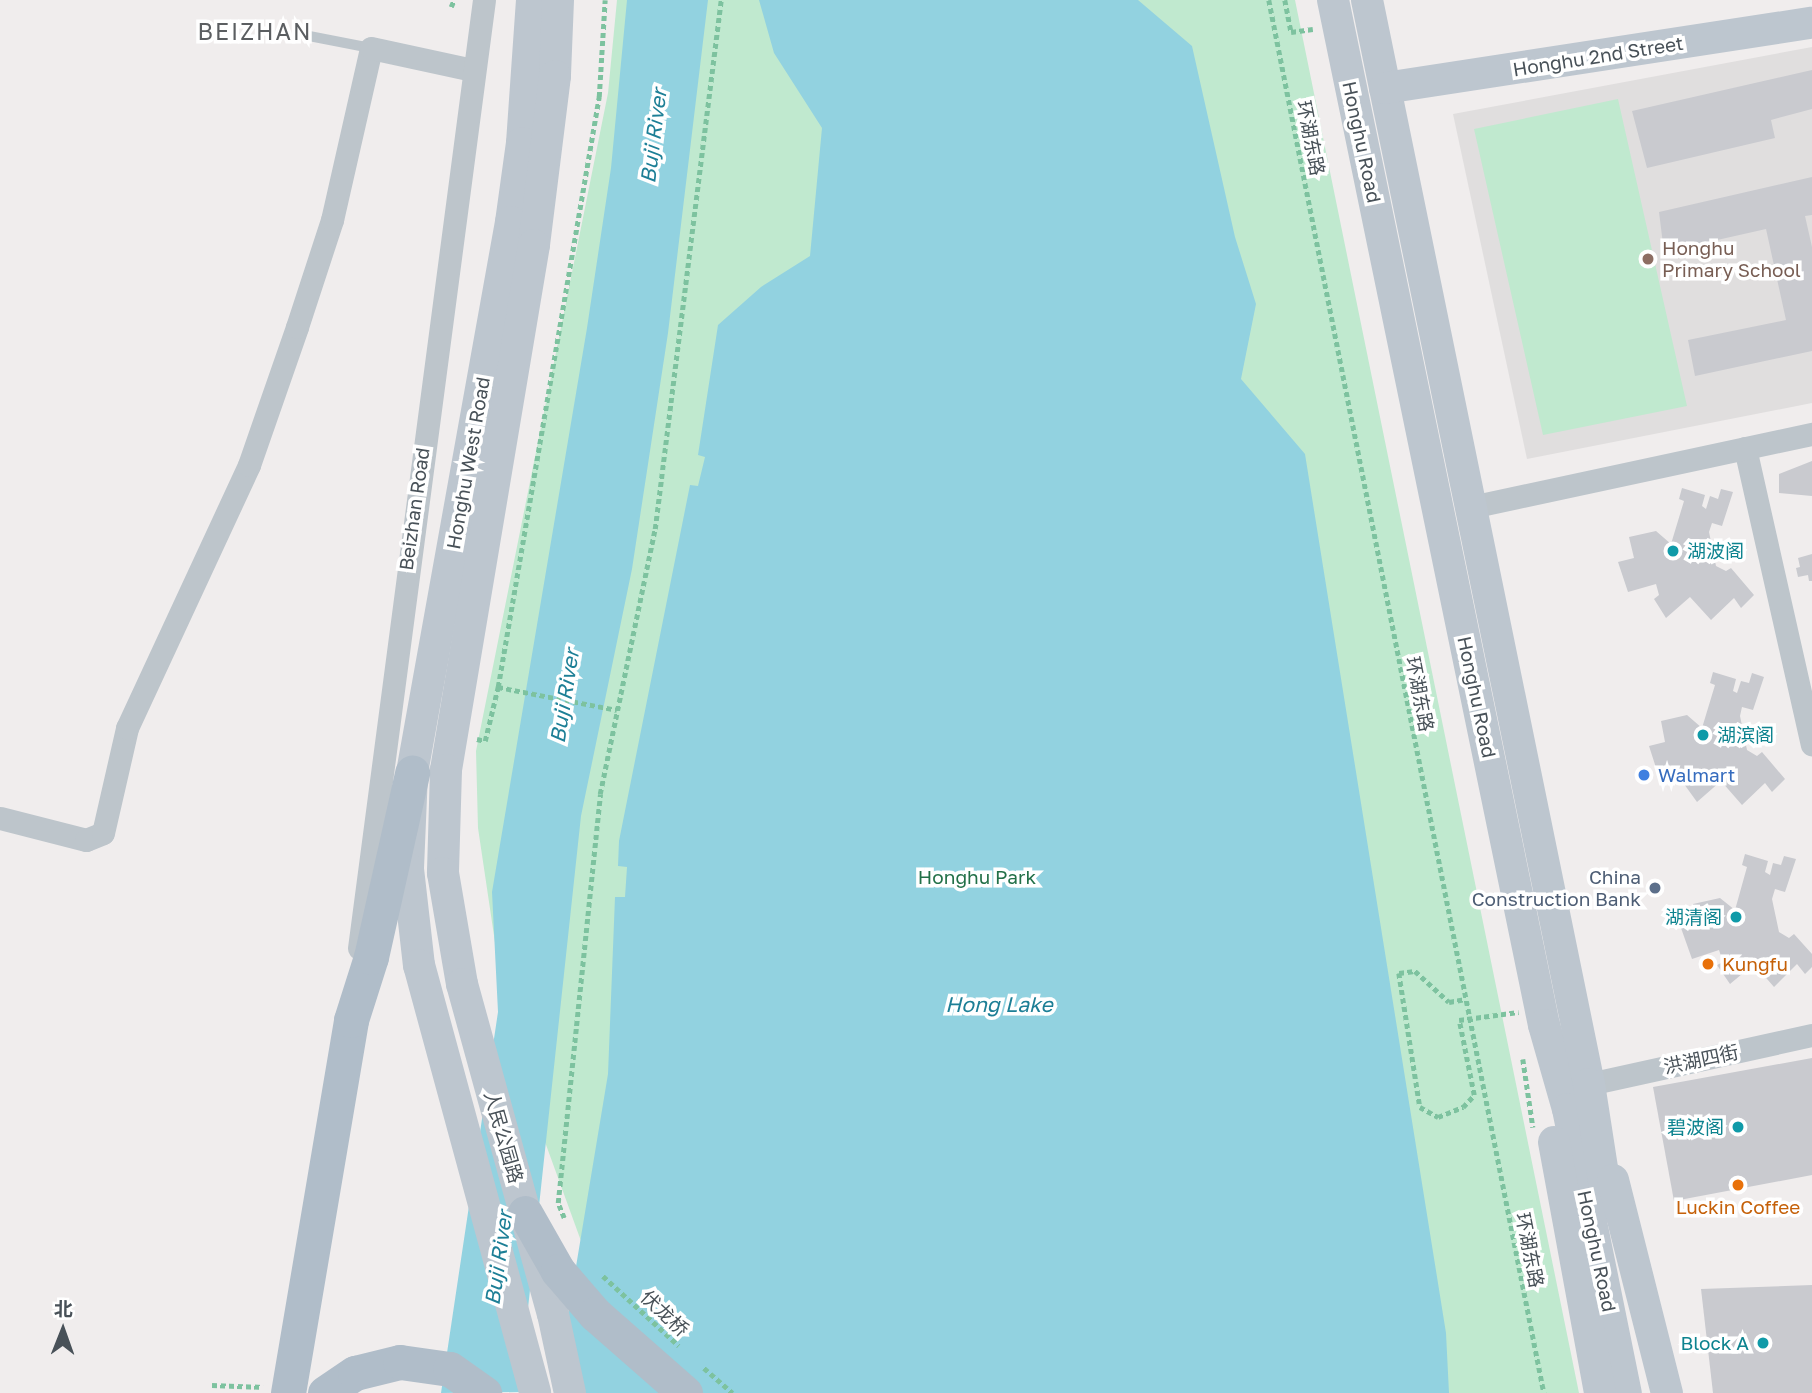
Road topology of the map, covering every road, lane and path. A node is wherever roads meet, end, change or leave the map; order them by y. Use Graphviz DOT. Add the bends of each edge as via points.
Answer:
graph roads {
  1 [pos="454,0"];
  2 [pos="484,0"];
  3 [pos="532,0"];
  4 [pos="558,0"];
  5 [pos="605,0"];
  6 [pos="721,0"];
  7 [pos="1269,0"];
  8 [pos="1285,0"];
  9 [pos="1333,0"];
  10 [pos="1367,0"];
  11 [pos="451,7"];
  12 [pos="1812,23"];
  13 [pos="1317,28"];
  14 [pos="304,36"];
  15 [pos="371,48"];
  16 [pos="473,70"];
  17 [pos="1385,88"];
  18 [pos="1812,434"];
  19 [pos="1745,449"];
  20 [pos="1471,507"];
  21 [pos="498,687"];
  22 [pos="618,710"];
  23 [pos="485,741"];
  24 [pos="1812,745"];
  25 [pos="412,773"];
  26 [pos="0,818"];
  27 [pos="448,922"];
  28 [pos="413,925"];
  29 [pos="1466,999"];
  30 [pos="1531,1018"];
  31 [pos="351,1020"];
  32 [pos="1812,1035"];
  33 [pos="1589,1084"];
  34 [pos="525,1213"];
  35 [pos="568,1228"];
  36 [pos="599,1272"];
  37 [pos="689,1354"];
  38 [pos="691,1378"];
  39 [pos="212,1385"];
  40 [pos="279,1390"];
  41 [pos="326,1393"];
  42 [pos="484,1393"];
  43 [pos="535,1393"];
  44 [pos="570,1393"];
  45 [pos="733,1393"];
  46 [pos="1544,1393"];
  47 [pos="1600,1393"];
  48 [pos="1626,1393"];
  49 [pos="1643,1393"];
  50 [pos="1667,1393"];
  1 -- 11 [label="path"];
  2 -- 16 [label="street, Beizhan Road"];
  3 -- 25 [label="street, Honghu West Road" via="511,222"];
  4 -- 27 [label="street, Honghu West Road" via="555,76 534,245 446,770 443,873"];
  5 -- 21 [label="path" via="599,97"];
  6 -- 22 [label="path" via="655,529"];
  7 -- 29 [label="path, 环湖东路"];
  8 -- 13 [label="path" via="1291,32"];
  9 -- 30 [label="street, Honghu Road"];
  10 -- 17 [label="street, Honghu Road"];
  12 -- 17 [label="street, Honghu 2nd Street"];
  14 -- 15 [label="lane"];
  15 -- 16 [label="street"];
  15 -- 26 [label="street" via="332,220 297,327 248,465 127,728 103,833 86,840"];
  16 -- 31 [label="street, Beizhan Road" via="373,819"];
  17 -- 20 [label="street, Honghu Road"];
  18 -- 19 [label="street"];
  19 -- 20 [label="street"];
  19 -- 24 [label="street"];
  20 -- 33 [label="street, Honghu Road"];
  21 -- 22 [label="path"];
  21 -- 23 [label="path"];
  22 -- 35 [label="path" via="600,793 558,1203"];
  25 -- 28 [label="street, Honghu West Road" via="408,869"];
  25 -- 31 [label="main road" via="371,957"];
  27 -- 34 [label="street, 人民公园路"];
  28 -- 43 [label="street, 人民公园路" via="419,965"];
  29 -- 30 [label="path, bridge" via="1449,1002 1415,971 1399,973 1420,1107 1438,1117 1463,1107 1474,1095 1459,1020"];
  29 -- 46 [label="path, 环湖东路"];
  30 -- 47 [label="street"];
  30 -- 48 [label="street, Honghu Road" via="1568,1109"];
  31 -- 40 [label="main road"];
  32 -- 33 [label="street, 洪湖四街"];
  33 -- 49 [label="street, Honghu Road"];
  33 -- 50 [label="street"];
  34 -- 38 [label="main road" via="558,1270 595,1314"];
  34 -- 44 [label="street, 人民公园路"];
  36 -- 37 [label="path, 伏龙桥"];
  38 -- 45 [label="path, 伏龙桥"];
  39 -- 40 [label="path"];
  41 -- 42 [label="main road" via="355,1373 400,1362 450,1369"];
}
